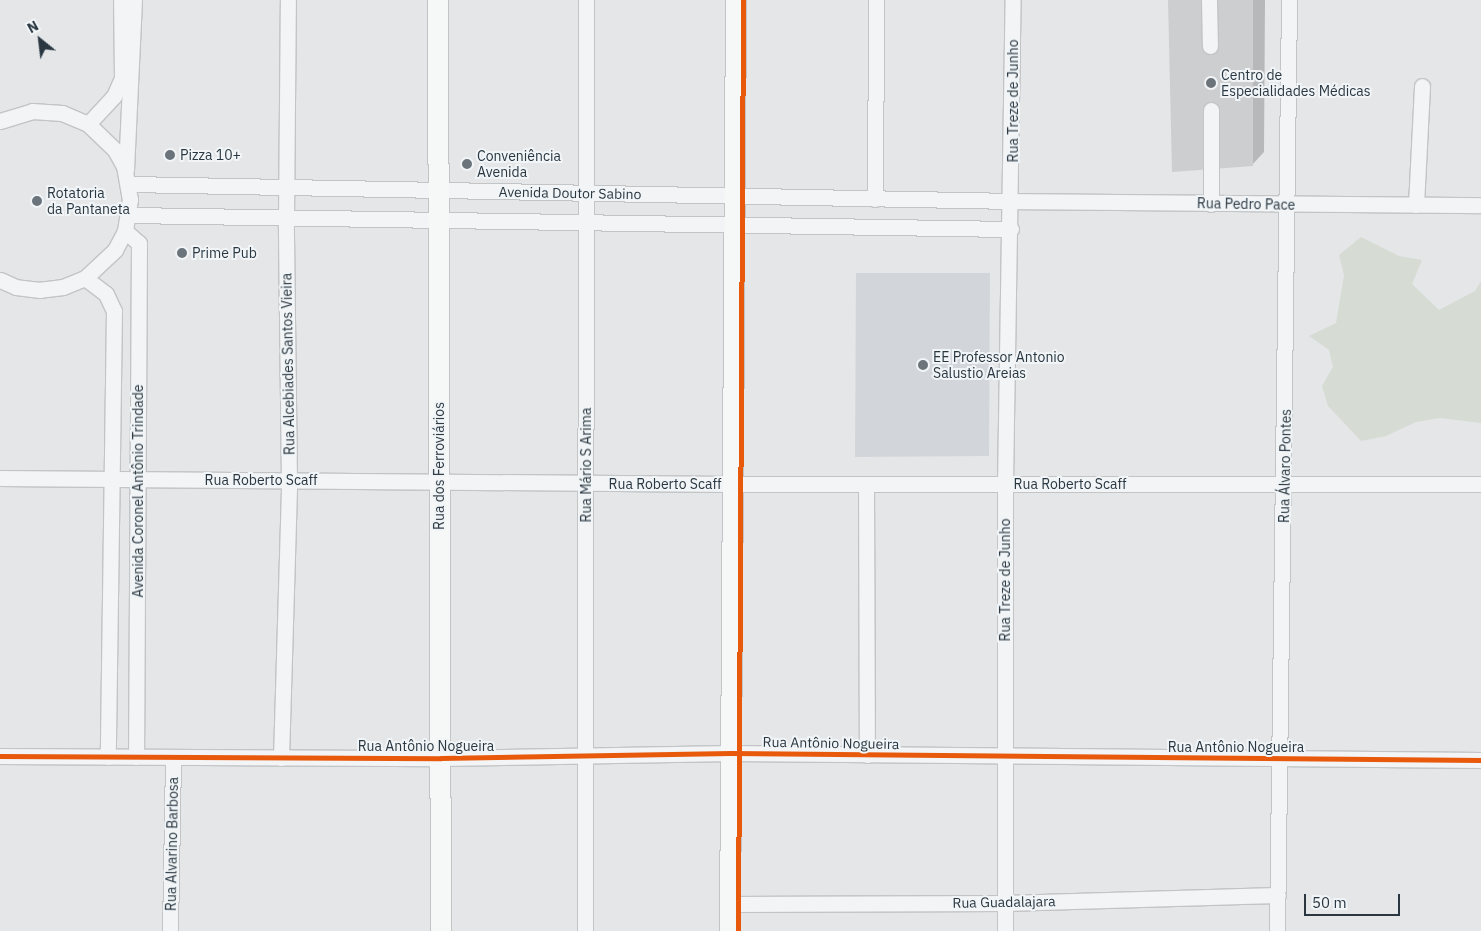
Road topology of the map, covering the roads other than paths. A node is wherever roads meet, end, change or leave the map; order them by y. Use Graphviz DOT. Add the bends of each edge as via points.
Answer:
graph roads {
  1 [pos="122,0"];
  2 [pos="134,0"];
  3 [pos="288,0"];
  4 [pos="438,0"];
  5 [pos="586,0"];
  6 [pos="736,0"];
  7 [pos="876,0"];
  8 [pos="1013,0"];
  9 [pos="1209,0"];
  10 [pos="1289,0"];
  11 [pos="1210,46"];
  12 [pos="1422,86"];
  13 [pos="1211,110"];
  14 [pos="1,119"];
  15 [pos="88,124"];
  16 [pos="128,179"];
  17 [pos="287,187"];
  18 [pos="439,190"];
  19 [pos="586,193"];
  20 [pos="734,196"];
  21 [pos="875,198"];
  22 [pos="1012,202"];
  23 [pos="1211,204"];
  24 [pos="1288,205"];
  25 [pos="1416,205"];
  26 [pos="1481,205"];
  27 [pos="129,215"];
  28 [pos="286,218"];
  29 [pos="439,220"];
  30 [pos="586,222"];
  31 [pos="733,225"];
  32 [pos="1011,229"];
  33 [pos="125,231"];
  34 [pos="85,278"];
  35 [pos="0,280"];
  36 [pos="0,478"];
  37 [pos="112,479"];
  38 [pos="138,479"];
  39 [pos="289,481"];
  40 [pos="438,482"];
  41 [pos="586,483"];
  42 [pos="733,484"];
  43 [pos="866,484"];
  44 [pos="1005,484"];
  45 [pos="1284,484"];
  46 [pos="1481,484"];
  47 [pos="731,753"];
  48 [pos="867,755"];
  49 [pos="0,756"];
  50 [pos="108,757"];
  51 [pos="136,757"];
  52 [pos="173,757"];
  53 [pos="586,757"];
  54 [pos="1007,757"];
  55 [pos="281,758"];
  56 [pos="441,758"];
  57 [pos="1281,759"];
  58 [pos="1481,760"];
  59 [pos="1278,895"];
  60 [pos="1005,903"];
  61 [pos="731,904"];
  62 [pos="170,931"];
  63 [pos="441,931"];
  64 [pos="585,931"];
  65 [pos="730,931"];
  66 [pos="1005,931"];
  67 [pos="1277,931"];
  1 -- 15 [label="street" via="122,78 114,96"];
  2 -- 16 [label="street"];
  3 -- 17 [label="street, Rua Alcebiades Santos Vieira"];
  4 -- 18 [label="main road, Rua dos Ferroviários"];
  5 -- 19 [label="street, Rua Mário S Arima"];
  6 -- 20 [label="main road"];
  7 -- 21 [label="street"];
  8 -- 22 [label="street, Rua Treze de Junho"];
  9 -- 11 [label="street"];
  10 -- 24 [label="street, Rua Álvaro Pontes"];
  12 -- 25 [label="street"];
  13 -- 23 [label="street"];
  14 -- 15 [label="street" via="32,111 52,112"];
  15 -- 16 [label="street" via="115,150"];
  16 -- 17 [label="street, Avenida Doutor Sabino"];
  16 -- 27 [label="street"];
  17 -- 18 [label="street, Avenida Doutor Sabino"];
  17 -- 28 [label="street, Rua Alcebiades Santos Vieira"];
  18 -- 19 [label="street, Avenida Doutor Sabino"];
  18 -- 29 [label="main road, Rua dos Ferroviários"];
  19 -- 20 [label="street, Avenida Doutor Sabino"];
  19 -- 30 [label="street, Rua Mário S Arima"];
  20 -- 21 [label="street, Avenida Doutor Sabino"];
  20 -- 31 [label="main road"];
  21 -- 22 [label="street, Avenida Doutor Sabino"];
  22 -- 23 [label="street, Rua Pedro Pace"];
  22 -- 32 [label="street, Rua Treze de Junho"];
  23 -- 24 [label="street, Rua Pedro Pace"];
  24 -- 25 [label="street, Rua Pedro Pace"];
  24 -- 45 [label="street, Rua Álvaro Pontes"];
  25 -- 26 [label="street, Rua Pedro Pace"];
  27 -- 28 [label="street, Avenida Doutor Sabino"];
  27 -- 33 [label="street"];
  28 -- 29 [label="street, Avenida Doutor Sabino"];
  28 -- 39 [label="street, Rua Alcebiades Santos Vieira"];
  29 -- 30 [label="street, Avenida Doutor Sabino"];
  29 -- 40 [label="main road, Rua dos Ferroviários"];
  30 -- 31 [label="street, Avenida Doutor Sabino"];
  30 -- 41 [label="street, Rua Mário S Arima"];
  31 -- 32 [label="street, Avenida Doutor Sabino"];
  31 -- 42 [label="main road"];
  32 -- 44 [label="street, Rua Treze de Junho"];
  33 -- 34 [label="street" via="116,250"];
  33 -- 38 [label="street, Avenida Coronel Antônio Trindade" via="139,243"];
  34 -- 35 [label="street" via="63,287 40,290 16,287"];
  34 -- 37 [label="street, Avenida Coronel Antônio Trindade" via="106,294 114,311"];
  36 -- 37 [label="street, Rua Roberto Scaff"];
  37 -- 38 [label="street, Rua Roberto Scaff"];
  37 -- 50 [label="street, Avenida Coronel Antônio Trindade"];
  38 -- 39 [label="street, Rua Roberto Scaff"];
  38 -- 51 [label="street, Avenida Coronel Antônio Trindade"];
  39 -- 40 [label="street, Rua Roberto Scaff"];
  39 -- 55 [label="street, Rua Alcebiades Santos Vieira"];
  40 -- 41 [label="street, Rua Roberto Scaff"];
  40 -- 56 [label="main road, Rua dos Ferroviários"];
  41 -- 42 [label="street, Rua Roberto Scaff"];
  41 -- 53 [label="street, Rua Mário S Arima"];
  42 -- 43 [label="street, Rua Roberto Scaff"];
  42 -- 47 [label="main road"];
  43 -- 44 [label="street, Rua Roberto Scaff"];
  43 -- 48 [label="street"];
  44 -- 45 [label="street, Rua Roberto Scaff"];
  44 -- 54 [label="street, Rua Treze de Junho"];
  45 -- 46 [label="street, Rua Roberto Scaff"];
  45 -- 57 [label="street, Rua Álvaro Pontes"];
  47 -- 48 [label="street, Rua Antônio Nogueira"];
  47 -- 53 [label="street, Rua Antônio Nogueira"];
  47 -- 61 [label="main road"];
  48 -- 54 [label="street, Rua Antônio Nogueira"];
  49 -- 50 [label="street, Rua Antônio Nogueira"];
  50 -- 51 [label="street, Rua Antônio Nogueira"];
  51 -- 52 [label="street, Rua Antônio Nogueira"];
  52 -- 55 [label="street, Rua Antônio Nogueira"];
  52 -- 62 [label="street, Rua Alvarino Barbosa"];
  53 -- 56 [label="street, Rua Antônio Nogueira"];
  53 -- 64 [label="street, Rua Mário S Arima"];
  54 -- 57 [label="street, Rua Antônio Nogueira"];
  54 -- 60 [label="street, Rua Treze de Junho"];
  55 -- 56 [label="street, Rua Antônio Nogueira"];
  56 -- 63 [label="main road, Rua dos Ferroviários"];
  57 -- 58 [label="street, Rua Antônio Nogueira"];
  57 -- 59 [label="street, Rua Álvaro Pontes"];
  59 -- 60 [label="street, Rua Guadalajara"];
  59 -- 67 [label="street, Rua Álvaro Pontes"];
  60 -- 61 [label="street, Rua Guadalajara"];
  60 -- 66 [label="street, Rua Treze de Junho"];
  61 -- 65 [label="main road"];
}
